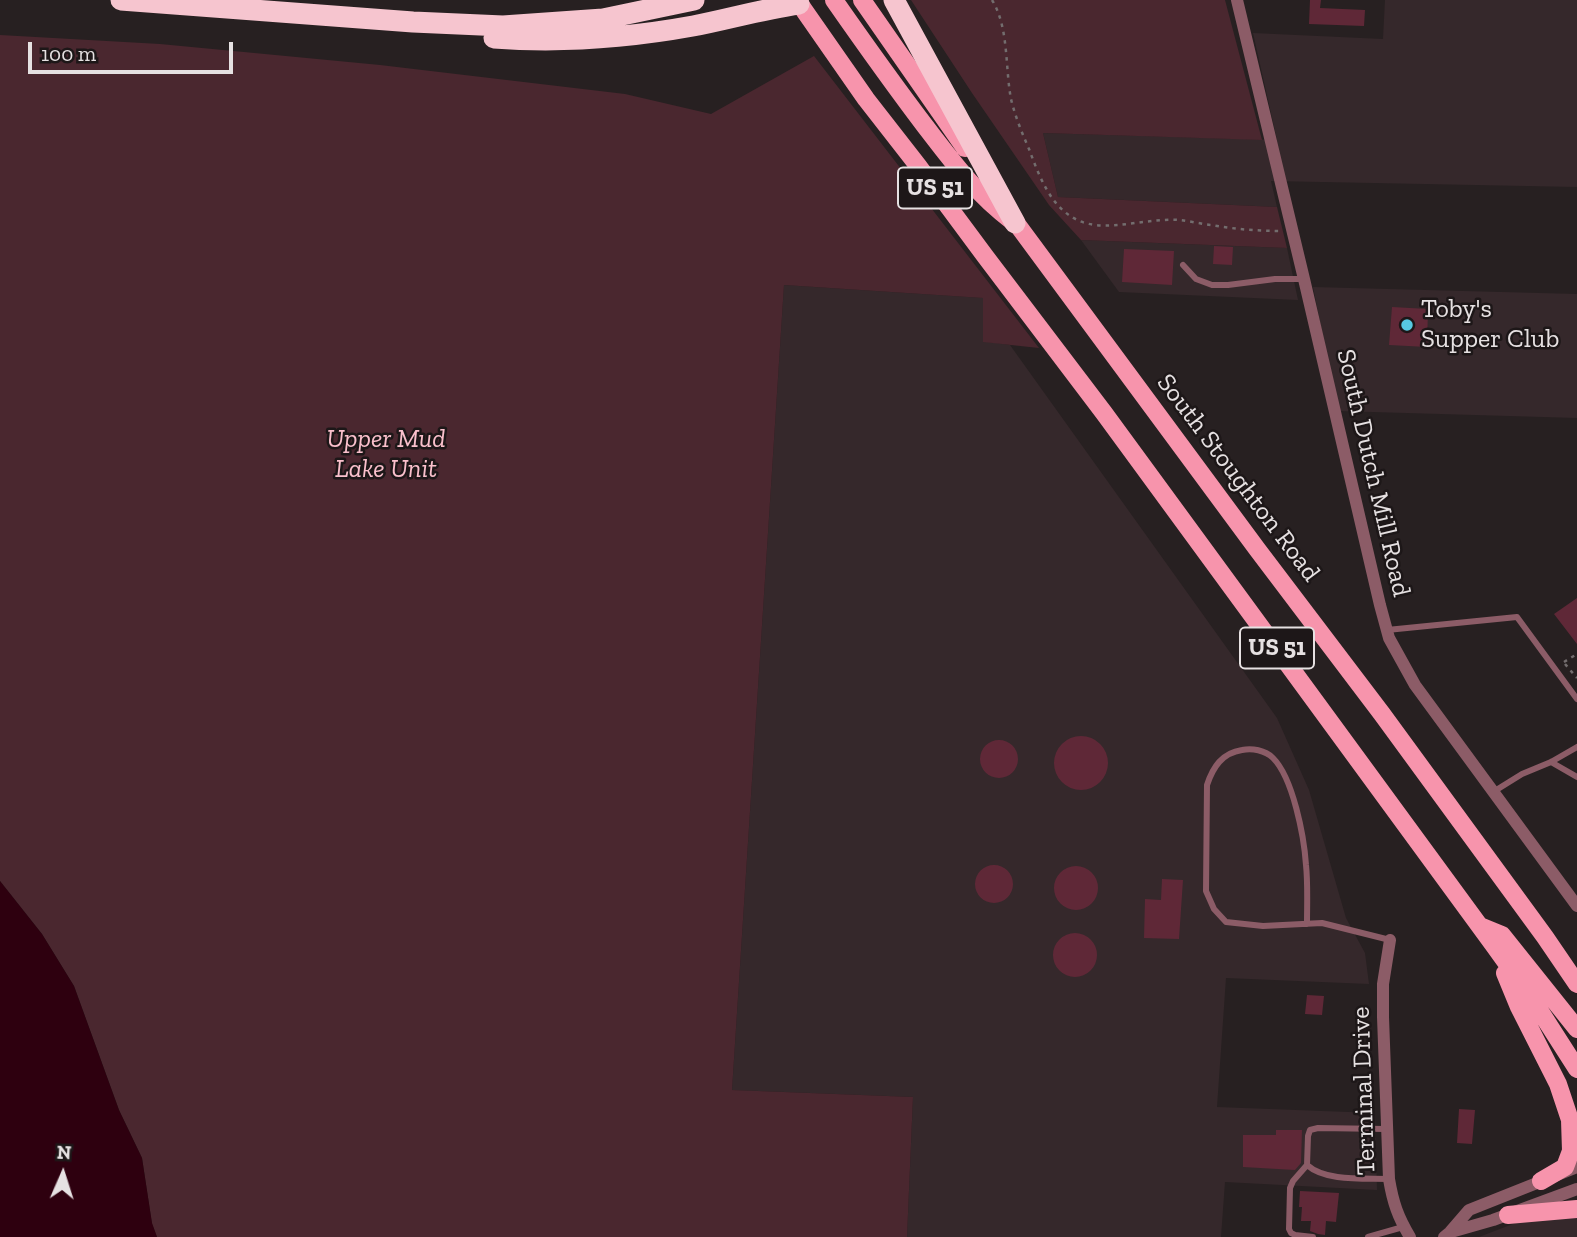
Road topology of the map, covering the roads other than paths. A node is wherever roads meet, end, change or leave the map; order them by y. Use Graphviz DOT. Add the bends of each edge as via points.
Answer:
graph roads {
  1 [pos="121,0"];
  2 [pos="694,0"];
  3 [pos="834,0"];
  4 [pos="862,0"];
  5 [pos="894,0"];
  6 [pos="1237,0"];
  7 [pos="798,2"];
  8 [pos="413,22"];
  9 [pos="1015,223"];
  10 [pos="1183,265"];
  11 [pos="1304,279"];
  12 [pos="1387,630"];
  13 [pos="1577,699"];
  14 [pos="1577,747"];
  15 [pos="1551,762"];
  16 [pos="1577,777"];
  17 [pos="1493,792"];
  18 [pos="1577,906"];
  19 [pos="1307,924"];
  20 [pos="1480,926"];
  21 [pos="1390,940"];
  22 [pos="1495,947"];
  23 [pos="1577,984"];
  24 [pos="1577,1029"];
  25 [pos="1577,1069"];
  26 [pos="1387,1129"];
  27 [pos="1307,1165"];
  28 [pos="1577,1167"];
  29 [pos="1389,1179"];
  30 [pos="1541,1181"];
  31 [pos="1577,1189"];
  32 [pos="1577,1209"];
  33 [pos="1508,1214"];
  34 [pos="1407,1232"];
  35 [pos="1447,1235"];
  36 [pos="1313,1237"];
  37 [pos="1368,1237"];
  1 -- 8 [label="highway"];
  2 -- 8 [label="highway" via="603,19 503,26"];
  3 -- 9 [label="main road" via="961,172"];
  4 -- 9 [label="main road, South Stoughton Road / US 51"];
  5 -- 9 [label="highway"];
  6 -- 11 [label="street, South Dutch Mill Road"];
  7 -- 8 [label="highway" via="695,26 592,39 495,38"];
  7 -- 20 [label="main road, US 51"];
  9 -- 23 [label="main road, South Stoughton Road / US 51" via="1382,713"];
  10 -- 11 [label="lane" via="1196,279 1212,285"];
  11 -- 12 [label="street, South Dutch Mill Road"];
  12 -- 13 [label="lane" via="1517,617"];
  12 -- 17 [label="street, South Dutch Mill Road" via="1415,685"];
  14 -- 15 [label="lane"];
  15 -- 16 [label="lane"];
  15 -- 17 [label="lane"];
  17 -- 18 [label="street, South Dutch Mill Road"];
  19 -- 19 [label="lane" via="1226,922 1206,891 1207,785 1220,760 1232,752 1261,751 1282,770 1301,830"];
  19 -- 21 [label="lane" via="1322,923"];
  20 -- 22 [label="main road, US 51"];
  20 -- 24 [label="main road" via="1502,935"];
  21 -- 26 [label="street, Terminal Drive" via="1383,984"];
  22 -- 25 [label="main road, US 51"];
  22 -- 30 [label="main road" via="1570,1120 1571,1151 1565,1167"];
  26 -- 27 [label="lane" via="1310,1130"];
  26 -- 29 [label="street, Terminal Drive"];
  27 -- 29 [label="lane" via="1329,1176"];
  27 -- 36 [label="lane" via="1290,1188 1289,1228 1295,1236"];
  28 -- 30 [label="street"];
  29 -- 34 [label="street, Terminal Drive" via="1397,1214"];
  30 -- 35 [label="street" via="1469,1210"];
  31 -- 33 [label="street"];
  32 -- 33 [label="main road"];
  33 -- 35 [label="street"];
  34 -- 37 [label="lane"];
}
